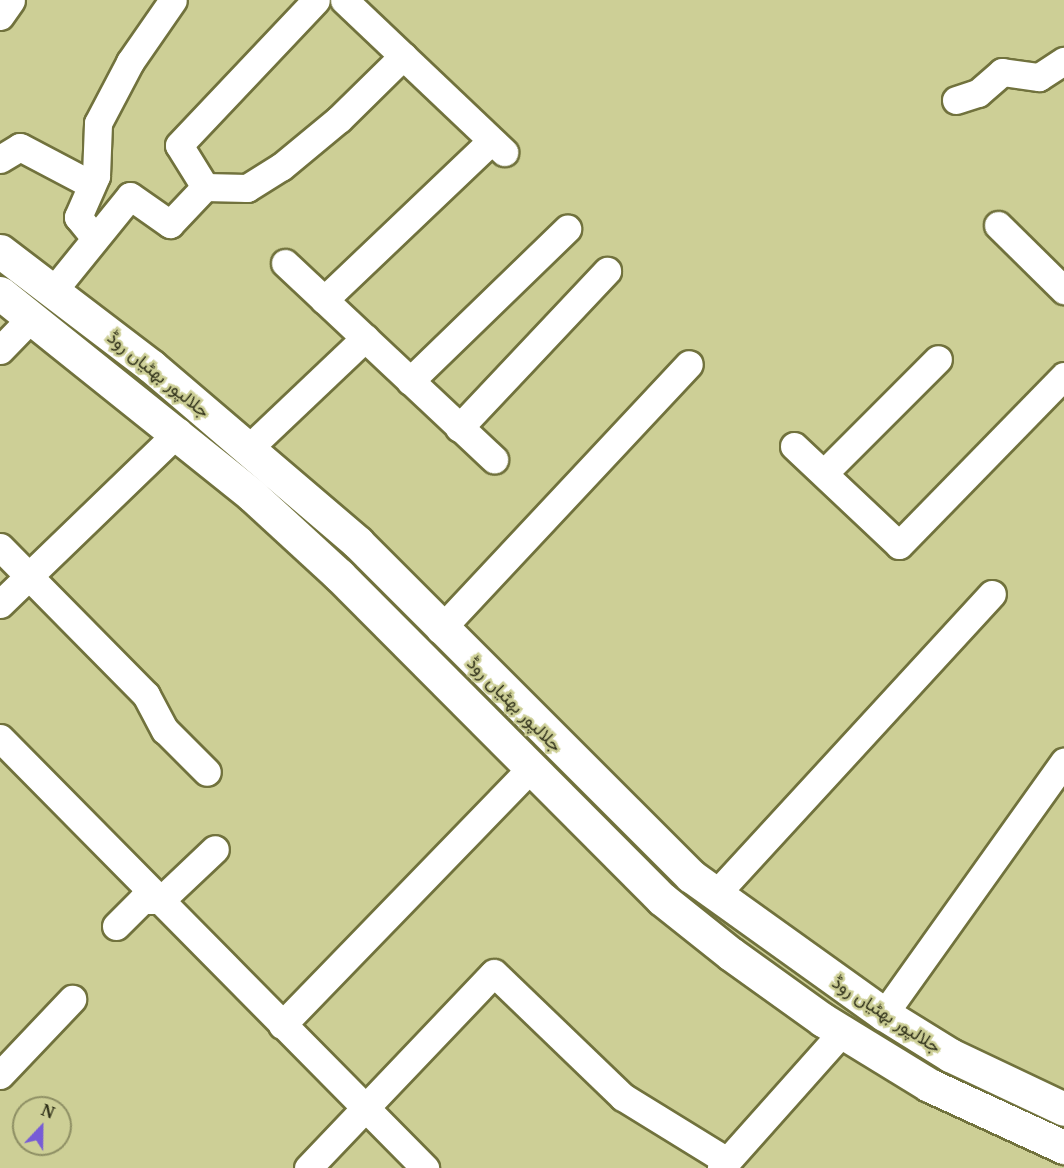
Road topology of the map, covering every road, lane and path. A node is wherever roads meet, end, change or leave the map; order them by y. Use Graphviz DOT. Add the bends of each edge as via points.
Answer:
graph roads {
  1 [pos="11,0"];
  2 [pos="172,0"];
  3 [pos="316,0"];
  4 [pos="344,0"];
  5 [pos="0,16"];
  6 [pos="403,56"];
  7 [pos="1064,61"];
  8 [pos="956,100"];
  9 [pos="0,159"];
  10 [pos="92,185"];
  11 [pos="205,187"];
  12 [pos="998,225"];
  13 [pos="567,229"];
  14 [pos="95,238"];
  15 [pos="0,251"];
  16 [pos="285,262"];
  17 [pos="607,271"];
  18 [pos="1064,290"];
  19 [pos="53,291"];
  20 [pos="0,292"];
  21 [pos="324,300"];
  22 [pos="33,316"];
  23 [pos="365,338"];
  24 [pos="0,350"];
  25 [pos="938,359"];
  26 [pos="689,364"];
  27 [pos="1064,376"];
  28 [pos="410,381"];
  29 [pos="459,428"];
  30 [pos="178,432"];
  31 [pos="794,446"];
  32 [pos="249,448"];
  33 [pos="494,459"];
  34 [pos="824,473"];
  35 [pos="0,547"];
  36 [pos="28,576"];
  37 [pos="992,594"];
  38 [pos="0,604"];
  39 [pos="440,630"];
  40 [pos="0,738"];
  41 [pos="1064,762"];
  42 [pos="531,768"];
  43 [pos="207,772"];
  44 [pos="215,849"];
  45 [pos="715,895"];
  46 [pos="161,900"];
  47 [pos="116,926"];
  48 [pos="72,999"];
  49 [pos="884,1014"];
  50 [pos="282,1025"];
  51 [pos="842,1032"];
  52 [pos="0,1075"];
  53 [pos="367,1109"];
  54 [pos="1064,1109"];
  55 [pos="1064,1147"];
  56 [pos="724,1165"];
  57 [pos="308,1168"];
  58 [pos="425,1168"];
  1 -- 5 [label="street"];
  2 -- 10 [label="street" via="130,62 98,123"];
  3 -- 11 [label="street" via="179,145"];
  4 -- 6 [label="street"];
  6 -- 11 [label="street" via="281,167 248,188"];
  6 -- 21 [label="street" via="497,146"];
  7 -- 8 [label="street" via="1039,77 1002,72 978,93"];
  9 -- 10 [label="street" via="20,147"];
  10 -- 14 [label="street" via="78,217"];
  11 -- 14 [label="street" via="170,224 130,196"];
  12 -- 18 [label="street"];
  13 -- 28 [label="street"];
  14 -- 19 [label="street"];
  15 -- 19 [label="main road, جلالپور بھٹیاں روڈ"];
  16 -- 21 [label="street"];
  17 -- 29 [label="street"];
  19 -- 32 [label="main road, جلالپور بھٹیاں روڈ"];
  20 -- 22 [label="main road, جلالپور بھٹیاں روڈ"];
  21 -- 23 [label="street"];
  22 -- 24 [label="street"];
  22 -- 30 [label="main road, جلالپور بھٹیاں روڈ"];
  23 -- 28 [label="street"];
  23 -- 32 [label="street"];
  25 -- 34 [label="street"];
  26 -- 39 [label="street"];
  27 -- 34 [label="street" via="900,545"];
  28 -- 29 [label="street"];
  29 -- 33 [label="street"];
  30 -- 36 [label="street"];
  30 -- 42 [label="main road, جلالپور بھٹیاں روڈ" via="339,575"];
  31 -- 34 [label="street"];
  32 -- 39 [label="main road, جلالپور بھٹیاں روڈ" via="358,543"];
  35 -- 36 [label="street"];
  36 -- 38 [label="street"];
  36 -- 43 [label="street" via="147,694 165,730"];
  37 -- 45 [label="street"];
  39 -- 45 [label="main road, جلالپور بھٹیاں روڈ" via="628,817"];
  40 -- 46 [label="street"];
  41 -- 49 [label="street"];
  42 -- 50 [label="street"];
  42 -- 51 [label="main road, جلالپور بھٹیاں روڈ" via="662,899"];
  44 -- 46 [label="street"];
  45 -- 49 [label="main road, جلالپور بھٹیاں روڈ"];
  46 -- 47 [label="street" via="142,900"];
  46 -- 50 [label="street"];
  48 -- 52 [label="street"];
  49 -- 54 [label="main road, جلالپور بھٹیاں روڈ" via="950,1055"];
  50 -- 53 [label="street"];
  51 -- 55 [label="main road, جلالپور بھٹیاں روڈ" via="929,1085"];
  51 -- 56 [label="street"];
  53 -- 56 [label="street" via="494,973 623,1097"];
  53 -- 57 [label="street"];
  53 -- 58 [label="street"];
}
